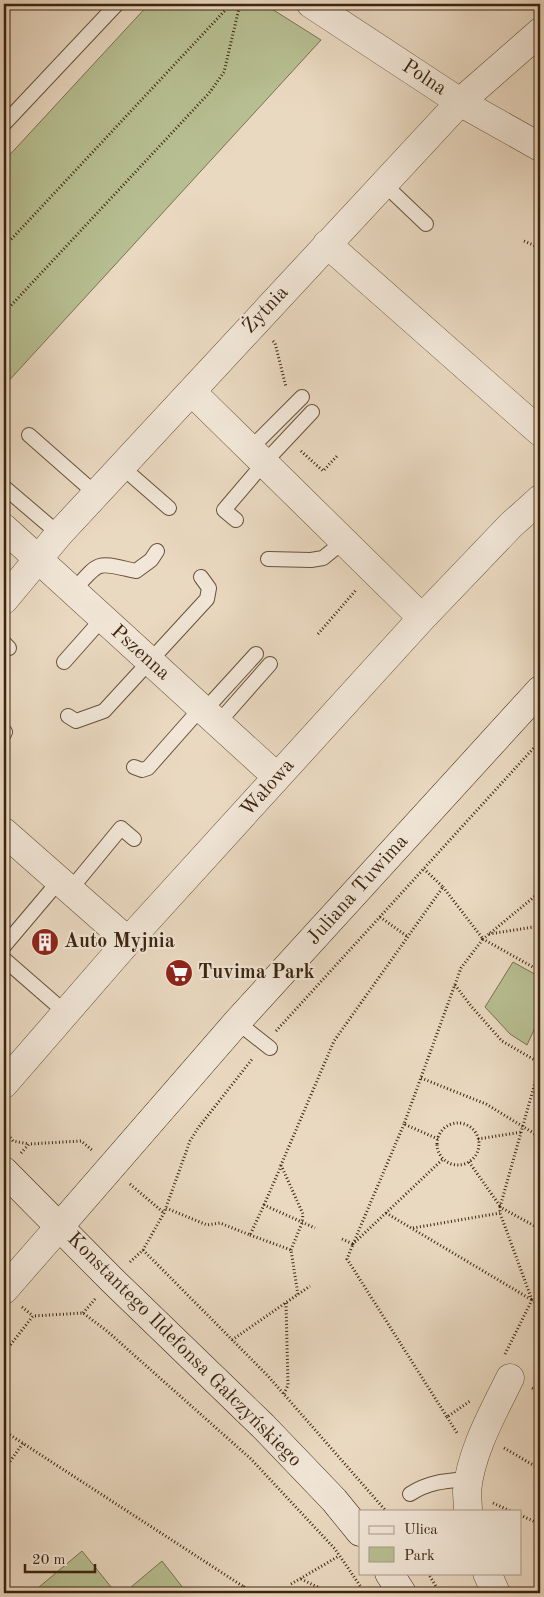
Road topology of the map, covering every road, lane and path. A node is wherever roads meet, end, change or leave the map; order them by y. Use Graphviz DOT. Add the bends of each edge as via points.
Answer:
graph roads {
  1 [pos="117,4"];
  2 [pos="231,4"];
  3 [pos="240,4"];
  4 [pos="311,4"];
  5 [pos="540,32"];
  6 [pos="460,102"];
  7 [pos="4,124"];
  8 [pos="540,147"];
  9 [pos="384,184"];
  10 [pos="426,224"];
  11 [pos="524,241"];
  12 [pos="327,244"];
  13 [pos="4,246"];
  14 [pos="540,248"];
  15 [pos="4,313"];
  16 [pos="256,322"];
  17 [pos="192,392"];
  18 [pos="302,397"];
  19 [pos="312,412"];
  20 [pos="284,415"];
  21 [pos="540,432"];
  22 [pos="29,435"];
  23 [pos="287,438"];
  24 [pos="257,456"];
  25 [pos="337,456"];
  26 [pos="122,467"];
  27 [pos="4,487"];
  28 [pos="96,494"];
  29 [pos="540,499"];
  30 [pos="169,508"];
  31 [pos="236,520"];
  32 [pos="4,528"];
  33 [pos="59,534"];
  34 [pos="344,541"];
  35 [pos="157,551"];
  36 [pos="37,559"];
  37 [pos="268,559"];
  38 [pos="200,577"];
  39 [pos="386,582"];
  40 [pos="73,591"];
  41 [pos="4,600"];
  42 [pos="102,618"];
  43 [pos="422,618"];
  44 [pos="318,634"];
  45 [pos="256,654"];
  46 [pos="64,662"];
  47 [pos="151,662"];
  48 [pos="270,664"];
  49 [pos="540,690"];
  50 [pos="4,697"];
  51 [pos="4,701"];
  52 [pos="208,714"];
  53 [pos="68,716"];
  54 [pos="540,741"];
  55 [pos="134,767"];
  56 [pos="277,777"];
  57 [pos="4,832"];
  58 [pos="134,839"];
  59 [pos="424,869"];
  60 [pos="65,885"];
  61 [pos="443,888"];
  62 [pos="540,892"];
  63 [pos="380,917"];
  64 [pos="540,926"];
  65 [pos="488,934"];
  66 [pos="408,937"];
  67 [pos="483,939"];
  68 [pos="128,941"];
  69 [pos="4,946"];
  70 [pos="4,959"];
  71 [pos="540,971"];
  72 [pos="455,985"];
  73 [pos="66,1013"];
  74 [pos="238,1022"];
  75 [pos="267,1046"];
  76 [pos="540,1064"];
  77 [pos="421,1078"];
  78 [pos="4,1084"];
  79 [pos="404,1124"];
  80 [pos="523,1127"];
  81 [pos="4,1130"];
  82 [pos="522,1132"];
  83 [pos="540,1137"];
  84 [pos="438,1139"];
  85 [pos="478,1139"];
  86 [pos="29,1144"];
  87 [pos="444,1158"];
  88 [pos="469,1162"];
  89 [pos="281,1166"];
  90 [pos="4,1171"];
  91 [pos="264,1205"];
  92 [pos="500,1207"];
  93 [pos="166,1208"];
  94 [pos="386,1213"];
  95 [pos="500,1213"];
  96 [pos="302,1223"];
  97 [pos="59,1227"];
  98 [pos="315,1228"];
  99 [pos="413,1228"];
  100 [pos="540,1229"];
  101 [pos="250,1235"];
  102 [pos="342,1239"];
  103 [pos="353,1244"];
  104 [pos="143,1250"];
  105 [pos="291,1250"];
  106 [pos="112,1280"];
  107 [pos="310,1286"];
  108 [pos="4,1290"];
  109 [pos="298,1295"];
  110 [pos="532,1300"];
  111 [pos="286,1303"];
  112 [pos="540,1305"];
  113 [pos="232,1340"];
  114 [pos="4,1353"];
  115 [pos="510,1378"];
  116 [pos="540,1392"];
  117 [pos="284,1394"];
  118 [pos="477,1396"];
  119 [pos="4,1431"];
  120 [pos="23,1443"];
  121 [pos="526,1461"];
  122 [pos="540,1468"];
  123 [pos="4,1470"];
  124 [pos="470,1479"];
  125 [pos="410,1494"];
  126 [pos="385,1510"];
  127 [pos="468,1510"];
  128 [pos="522,1516"];
  129 [pos="540,1524"];
  130 [pos="359,1531"];
  131 [pos="340,1556"];
  132 [pos="390,1574"];
  133 [pos="429,1574"];
  134 [pos="487,1574"];
  135 [pos="300,1579"];
  136 [pos="291,1584"];
  137 [pos="244,1587"];
  138 [pos="236,1593"];
  139 [pos="246,1593"];
  140 [pos="330,1593"];
  141 [pos="365,1593"];
  142 [pos="402,1593"];
  143 [pos="440,1593"];
  144 [pos="496,1593"];
  1 -- 7 [label="lane"];
  2 -- 13 [label="path"];
  3 -- 15 [label="path" via="224,72 210,92"];
  4 -- 6 [label="street, Polna"];
  5 -- 6 [label="street, Żytnia"];
  6 -- 8 [label="street, Polna"];
  6 -- 9 [label="street, Żytnia"];
  9 -- 10 [label="lane"];
  9 -- 12 [label="street, Żytnia"];
  11 -- 14 [label="path"];
  12 -- 16 [label="street, Żytnia"];
  12 -- 21 [label="street" via="373,279"];
  16 -- 17 [label="street, Żytnia"];
  16 -- 20 [label="path" via="275,343 288,394"];
  17 -- 24 [label="street"];
  17 -- 26 [label="street, Żytnia"];
  18 -- 20 [label="lane"];
  19 -- 23 [label="lane"];
  20 -- 24 [label="lane"];
  22 -- 28 [label="lane"];
  23 -- 24 [label="lane"];
  23 -- 25 [label="path" via="322,471"];
  24 -- 31 [label="lane" via="224,510"];
  24 -- 34 [label="street"];
  26 -- 28 [label="street, Żytnia"];
  26 -- 30 [label="lane"];
  27 -- 33 [label="lane"];
  28 -- 33 [label="street, Żytnia"];
  29 -- 43 [label="street, Wałowa"];
  32 -- 36 [label="street, Pszenna"];
  33 -- 36 [label="street, Żytnia"];
  34 -- 37 [label="lane" via="323,558"];
  34 -- 39 [label="street"];
  35 -- 40 [label="lane" via="136,571 104,564 94,567"];
  36 -- 40 [label="street, Pszenna"];
  36 -- 41 [label="street, Żytnia"];
  38 -- 47 [label="lane" via="209,588 207,599"];
  39 -- 43 [label="street"];
  39 -- 44 [label="path" via="357,589"];
  40 -- 42 [label="street, Pszenna"];
  42 -- 46 [label="lane"];
  42 -- 47 [label="street, Pszenna"];
  43 -- 56 [label="street, Wałowa"];
  45 -- 52 [label="lane"];
  47 -- 52 [label="street, Pszenna"];
  47 -- 53 [label="lane" via="104,711 76,721"];
  48 -- 52 [label="lane"];
  49 -- 74 [label="street, Juliana Tuwima"];
  50 -- 51 [label="path"];
  52 -- 55 [label="lane" via="148,768"];
  52 -- 56 [label="street, Pszenna"];
  54 -- 59 [label="path"];
  56 -- 68 [label="street, Wałowa"];
  57 -- 60 [label="street"];
  58 -- 60 [label="lane" via="121,828"];
  59 -- 61 [label="path"];
  59 -- 63 [label="path"];
  60 -- 68 [label="street"];
  60 -- 69 [label="lane"];
  61 -- 66 [label="path"];
  61 -- 67 [label="path"];
  62 -- 65 [label="path"];
  63 -- 66 [label="path"];
  63 -- 75 [label="path"];
  64 -- 65 [label="path"];
  65 -- 67 [label="path"];
  66 -- 89 [label="path" via="334,1041"];
  67 -- 71 [label="path"];
  67 -- 72 [label="path" via="461,968"];
  68 -- 73 [label="street, Wałowa"];
  70 -- 73 [label="lane"];
  72 -- 76 [label="path" via="502,1041"];
  72 -- 77 [label="path"];
  73 -- 78 [label="street, Wałowa"];
  74 -- 75 [label="lane"];
  74 -- 97 [label="street, Juliana Tuwima"];
  75 -- 93 [label="path" via="198,1128 190,1141"];
  76 -- 80 [label="path"];
  77 -- 79 [label="path"];
  77 -- 80 [label="path" via="486,1104"];
  79 -- 84 [label="path"];
  79 -- 103 [label="path"];
  80 -- 82 [label="path"];
  80 -- 83 [label="path"];
  81 -- 86 [label="path" via="13,1141"];
  82 -- 85 [label="path"];
  82 -- 92 [label="path"];
  84 -- 85 [label="path" via="446,1128 458,1124 471,1128"];
  84 -- 87 [label="path" via="439,1153"];
  85 -- 88 [label="path" via="478,1152"];
  87 -- 88 [label="path" via="456,1165"];
  87 -- 94 [label="path"];
  88 -- 92 [label="path"];
  89 -- 91 [label="path"];
  89 -- 96 [label="path" via="303,1214"];
  90 -- 97 [label="street, Konstantego Ildefonsa Gałczyńskiego"];
  91 -- 96 [label="path"];
  91 -- 101 [label="path"];
  92 -- 95 [label="path"];
  92 -- 100 [label="path"];
  93 -- 101 [label="path" via="207,1225 220,1223"];
  93 -- 104 [label="path"];
  94 -- 99 [label="path"];
  94 -- 103 [label="path"];
  95 -- 99 [label="path"];
  95 -- 110 [label="path"];
  96 -- 98 [label="path"];
  96 -- 105 [label="path"];
  97 -- 106 [label="street, Konstantego Ildefonsa Gałczyńskiego"];
  97 -- 108 [label="street, Juliana Tuwima"];
  99 -- 110 [label="path"];
  101 -- 105 [label="path"];
  102 -- 103 [label="path"];
  103 -- 118 [label="path" via="347,1259 447,1417"];
  104 -- 106 [label="path"];
  104 -- 113 [label="path"];
  105 -- 109 [label="path"];
  106 -- 130 [label="street, Konstantego Ildefonsa Gałczyńskiego" via="263,1426"];
  107 -- 109 [label="path"];
  109 -- 111 [label="path"];
  110 -- 112 [label="path"];
  110 -- 115 [label="path" via="497,1371"];
  111 -- 113 [label="path"];
  111 -- 117 [label="path" via="288,1384"];
  113 -- 117 [label="path"];
  114 -- 131 [label="path" via="33,1316 84,1312 251,1458"];
  115 -- 116 [label="path"];
  115 -- 124 [label="street" via="482,1436"];
  117 -- 126 [label="path"];
  119 -- 120 [label="path"];
  120 -- 123 [label="path"];
  120 -- 137 [label="path"];
  121 -- 122 [label="path"];
  124 -- 125 [label="lane" via="433,1483"];
  124 -- 127 [label="street"];
  128 -- 129 [label="path"];
  131 -- 135 [label="path"];
  131 -- 141 [label="path"];
  132 -- 142 [label="street"];
  133 -- 143 [label="path"];
  134 -- 144 [label="street"];
  135 -- 136 [label="path"];
  135 -- 140 [label="path"];
  137 -- 138 [label="path"];
  137 -- 139 [label="path"];
}
